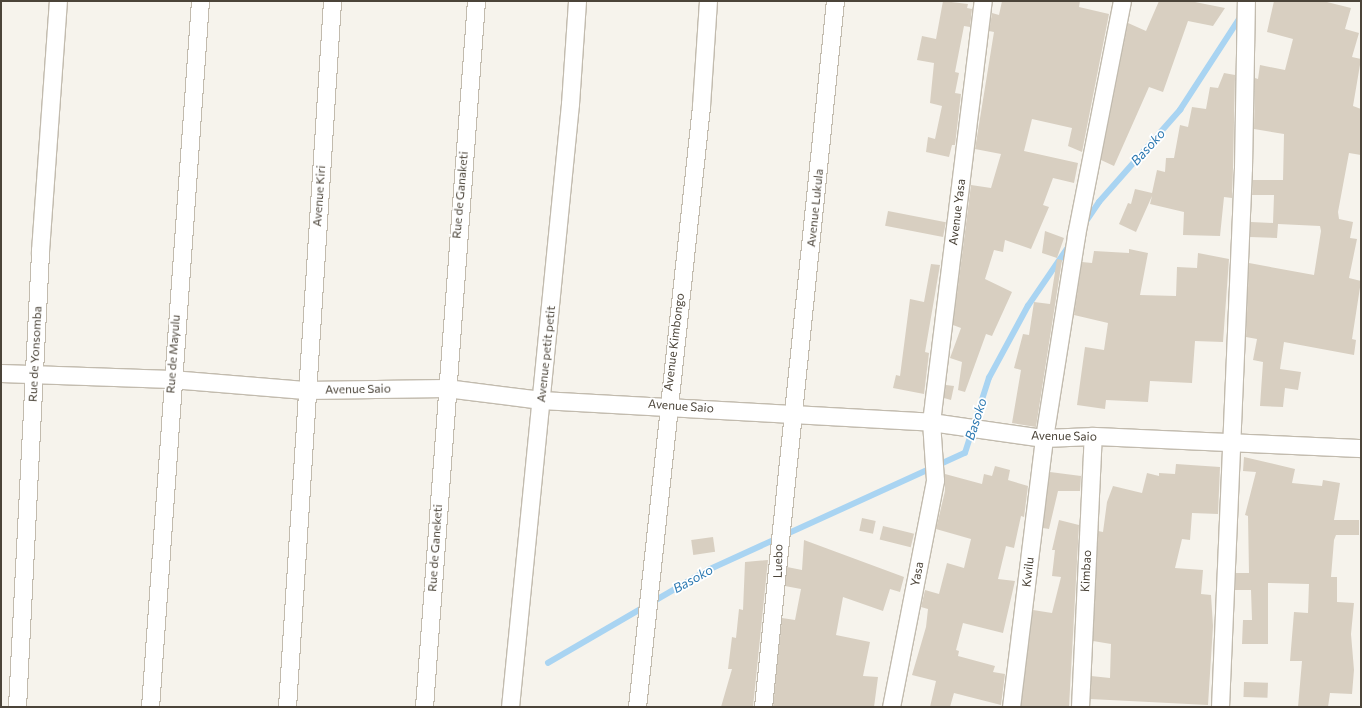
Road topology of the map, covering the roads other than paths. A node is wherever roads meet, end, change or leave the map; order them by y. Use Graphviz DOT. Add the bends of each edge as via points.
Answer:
graph roads {
  1 [pos="58,1"];
  2 [pos="200,1"];
  3 [pos="332,1"];
  4 [pos="476,1"];
  5 [pos="576,1"];
  6 [pos="708,1"];
  7 [pos="835,1"];
  8 [pos="983,1"];
  9 [pos="1122,1"];
  10 [pos="1246,1"];
  11 [pos="1,373"];
  12 [pos="35,375"];
  13 [pos="171,379"];
  14 [pos="446,388"];
  15 [pos="305,390"];
  16 [pos="542,400"];
  17 [pos="667,404"];
  18 [pos="795,415"];
  19 [pos="932,422"];
  20 [pos="1092,436"];
  21 [pos="1044,438"];
  22 [pos="1230,442"];
  23 [pos="1361,448"];
  24 [pos="17,707"];
  25 [pos="150,707"];
  26 [pos="286,707"];
  27 [pos="424,707"];
  28 [pos="510,707"];
  29 [pos="637,707"];
  30 [pos="763,707"];
  31 [pos="892,707"];
  32 [pos="1011,707"];
  33 [pos="1080,707"];
  34 [pos="1220,707"];
  1 -- 12 [label="street, Rue de Yonsomba"];
  2 -- 13 [label="street, Rue de Mayulu"];
  3 -- 15 [label="street, Avenue Kiri"];
  4 -- 14 [label="street, Rue de Ganaketi"];
  5 -- 16 [label="street, Avenue petit petit"];
  6 -- 17 [label="street, Avenue Kimbongo" via="701,106"];
  7 -- 18 [label="street, Avenue Lukula"];
  8 -- 19 [label="street, Avenue Yasa"];
  9 -- 21 [label="street, Kwilu" via="1076,235"];
  10 -- 22 [label="street" via="1243,168"];
  11 -- 12 [label="street, Avenue Saio"];
  12 -- 13 [label="street, Avenue Saio"];
  12 -- 24 [label="street, Rue de Yonsomba"];
  13 -- 15 [label="street, Avenue Saio"];
  13 -- 25 [label="street, Rue de Mayulu"];
  14 -- 15 [label="street, Avenue Saio"];
  14 -- 16 [label="street, Avenue Saio"];
  14 -- 27 [label="street, Rue de Ganeketi"];
  15 -- 26 [label="street, Avenue Kiri"];
  16 -- 17 [label="street, Avenue Saio"];
  16 -- 28 [label="street, Avenue petit petit"];
  17 -- 18 [label="street, Avenue Saio"];
  17 -- 29 [label="street, Avenue Kimbongo"];
  18 -- 19 [label="street, Avenue Saio"];
  18 -- 30 [label="street, Luebo" via="778,538 777,592"];
  19 -- 21 [label="street, Avenue Saio"];
  19 -- 31 [label="street, Yasa" via="930,440 935,480"];
  20 -- 21 [label="street, Avenue Saio"];
  20 -- 22 [label="street, Avenue Saio"];
  20 -- 33 [label="street, Kimbao"];
  21 -- 32 [label="street, Kwilu"];
  22 -- 23 [label="street, Avenue Saio"];
  22 -- 34 [label="street"];
}
